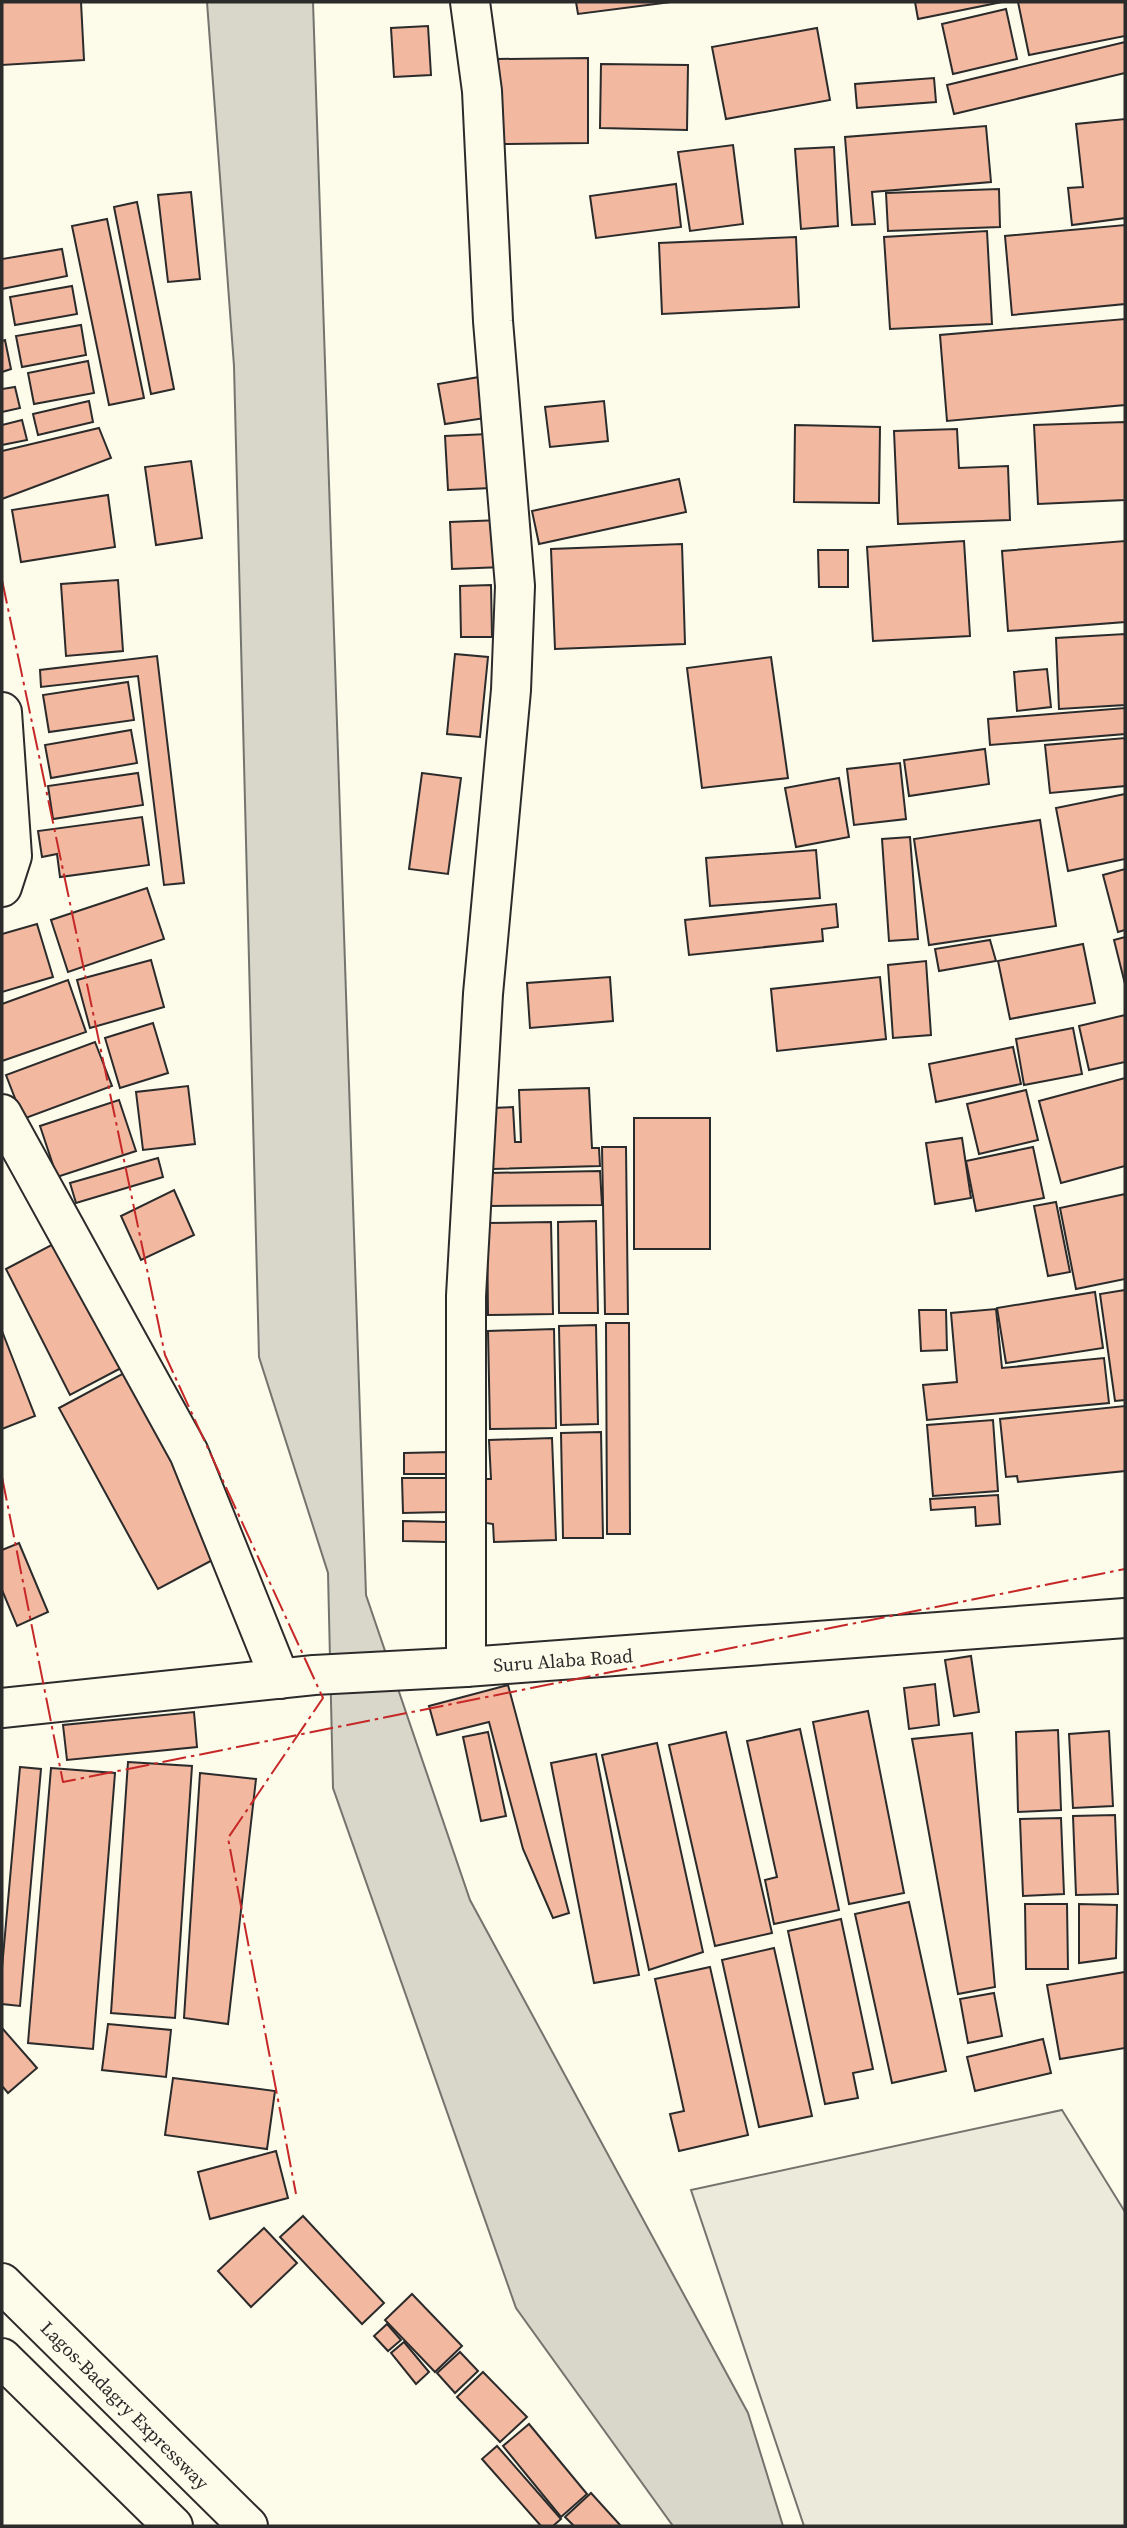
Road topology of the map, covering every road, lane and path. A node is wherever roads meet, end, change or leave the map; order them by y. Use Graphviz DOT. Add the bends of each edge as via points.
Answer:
graph roads {
  1 [pos="470,2"];
  2 [pos="2,712"];
  3 [pos="2,887"];
  4 [pos="2,1114"];
  5 [pos="1125,1618"];
  6 [pos="466,1667"];
  7 [pos="297,1677"];
  8 [pos="2,1708"];
  9 [pos="2,2283"];
  10 [pos="2,2358"];
  11 [pos="173,2526"];
  12 [pos="248,2526"];
  1 -- 6 [label="main road" via="482,91 515,586 511,690 483,994 466,1296"];
  2 -- 3 [label="main road" via="12,856"];
  4 -- 7 [label="main road" via="189,1453"];
  5 -- 6 [label="main road, Suru Alaba Road"];
  6 -- 7 [label="main road, Suru Alaba Road"];
  7 -- 8 [label="main road, Suru Alaba Road"];
  9 -- 12 [label="main road, Lagos-Badagry Expressway"];
  10 -- 11 [label="main road"];
}
